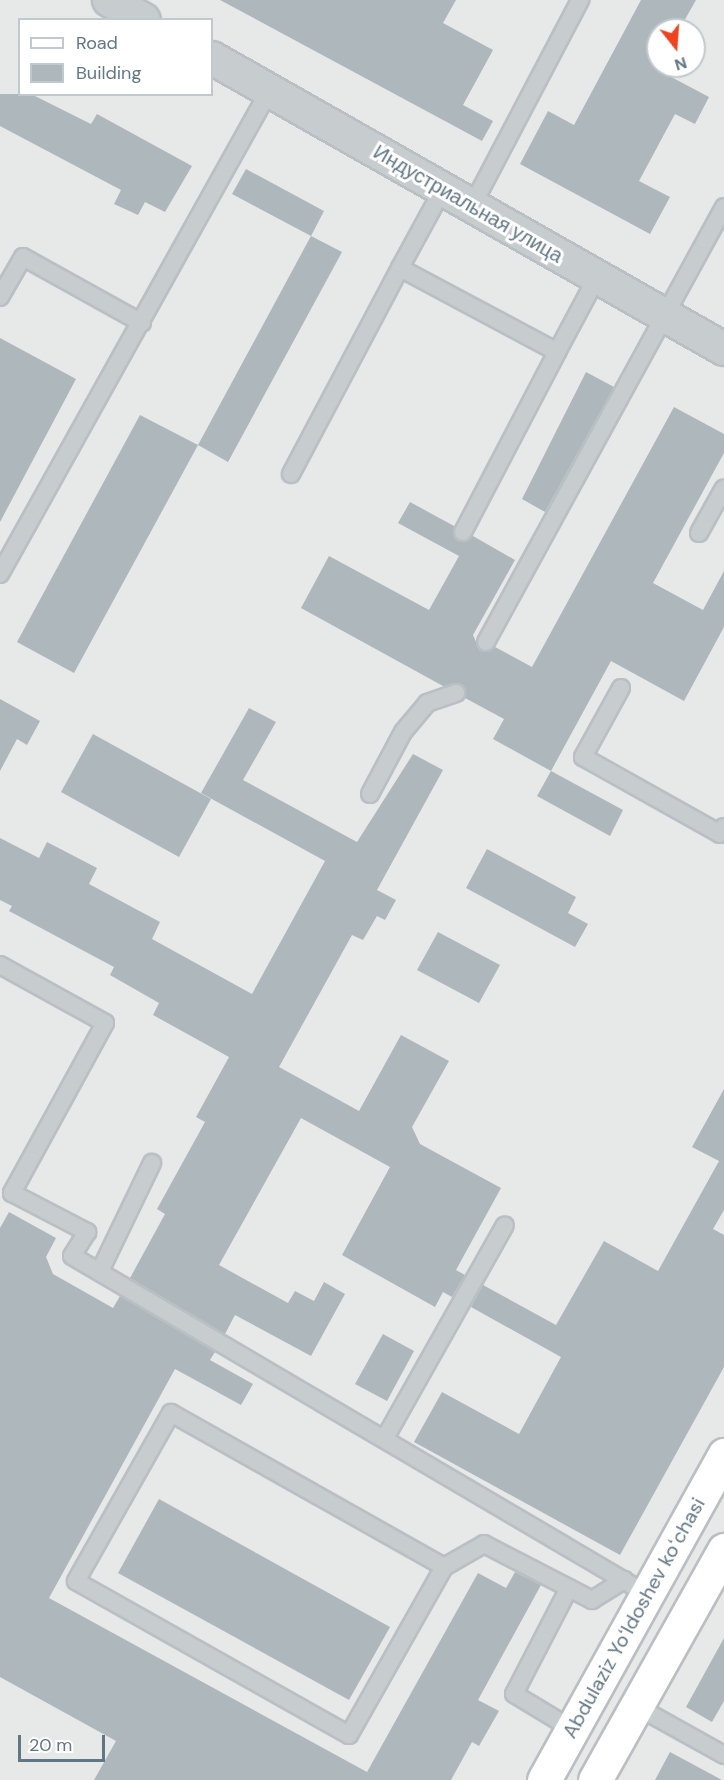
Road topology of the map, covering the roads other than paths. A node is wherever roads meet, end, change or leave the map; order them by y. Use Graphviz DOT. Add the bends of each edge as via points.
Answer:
graph roads {
  1 [pos="109,0"];
  2 [pos="580,0"];
  3 [pos="140,18"];
  4 [pos="213,59"];
  5 [pos="269,91"];
  6 [pos="442,189"];
  7 [pos="472,206"];
  8 [pos="724,207"];
  9 [pos="400,268"];
  10 [pos="597,277"];
  11 [pos="0,297"];
  12 [pos="663,315"];
  13 [pos="142,323"];
  14 [pos="724,349"];
  15 [pos="557,352"];
  16 [pos="291,474"];
  17 [pos="724,488"];
  18 [pos="463,532"];
  19 [pos="699,533"];
  20 [pos="0,574"];
  21 [pos="486,642"];
  22 [pos="621,688"];
  23 [pos="456,693"];
  24 [pos="370,794"];
  25 [pos="723,833"];
  26 [pos="0,965"];
  27 [pos="152,1163"];
  28 [pos="6,1190"];
  29 [pos="505,1225"];
  30 [pos="100,1270"];
  31 [pos="385,1438"];
  32 [pos="724,1455"];
  33 [pos="724,1551"];
  34 [pos="444,1567"];
  35 [pos="636,1587"];
  36 [pos="569,1588"];
  37 [pos="636,1707"];
  38 [pos="573,1729"];
  39 [pos="724,1755"];
  40 [pos="544,1780"];
  41 [pos="595,1780"];
  1 -- 3 [label="street"];
  2 -- 7 [label="lane"];
  4 -- 5 [label="street, Индустриальная улица"];
  5 -- 6 [label="street, Индустриальная улица"];
  5 -- 13 [label="lane"];
  6 -- 7 [label="street, Индустриальная улица"];
  6 -- 9 [label="lane"];
  7 -- 10 [label="street, Индустриальная улица"];
  8 -- 12 [label="lane"];
  9 -- 15 [label="lane"];
  9 -- 16 [label="lane"];
  10 -- 12 [label="street, Индустриальная улица"];
  10 -- 15 [label="lane"];
  11 -- 13 [label="lane" via="23,257"];
  12 -- 14 [label="street, Индустриальная улица"];
  12 -- 21 [label="lane"];
  13 -- 20 [label="lane"];
  15 -- 18 [label="lane"];
  17 -- 19 [label="lane"];
  22 -- 25 [label="lane" via="584,757"];
  23 -- 24 [label="lane" via="427,703 403,732"];
  26 -- 28 [label="lane" via="105,1023"];
  27 -- 30 [label="lane"];
  28 -- 30 [label="lane" via="87,1232 72,1256"];
  29 -- 31 [label="lane"];
  30 -- 31 [label="lane"];
  31 -- 35 [label="lane"];
  32 -- 35 [label="main road, Abdulaziz Yoʻldoshev koʻchasi"];
  33 -- 37 [label="main road"];
  34 -- 34 [label="lane" via="350,1735 76,1581 171,1413"];
  34 -- 36 [label="lane" via="484,1544"];
  35 -- 36 [label="lane" via="592,1600"];
  35 -- 38 [label="main road, Abdulaziz Yoʻldoshev koʻchasi"];
  36 -- 38 [label="lane" via="514,1694"];
  37 -- 39 [label="lane"];
  37 -- 41 [label="main road"];
  38 -- 40 [label="main road, Abdulaziz Yoʻldoshev koʻchasi"];
}
